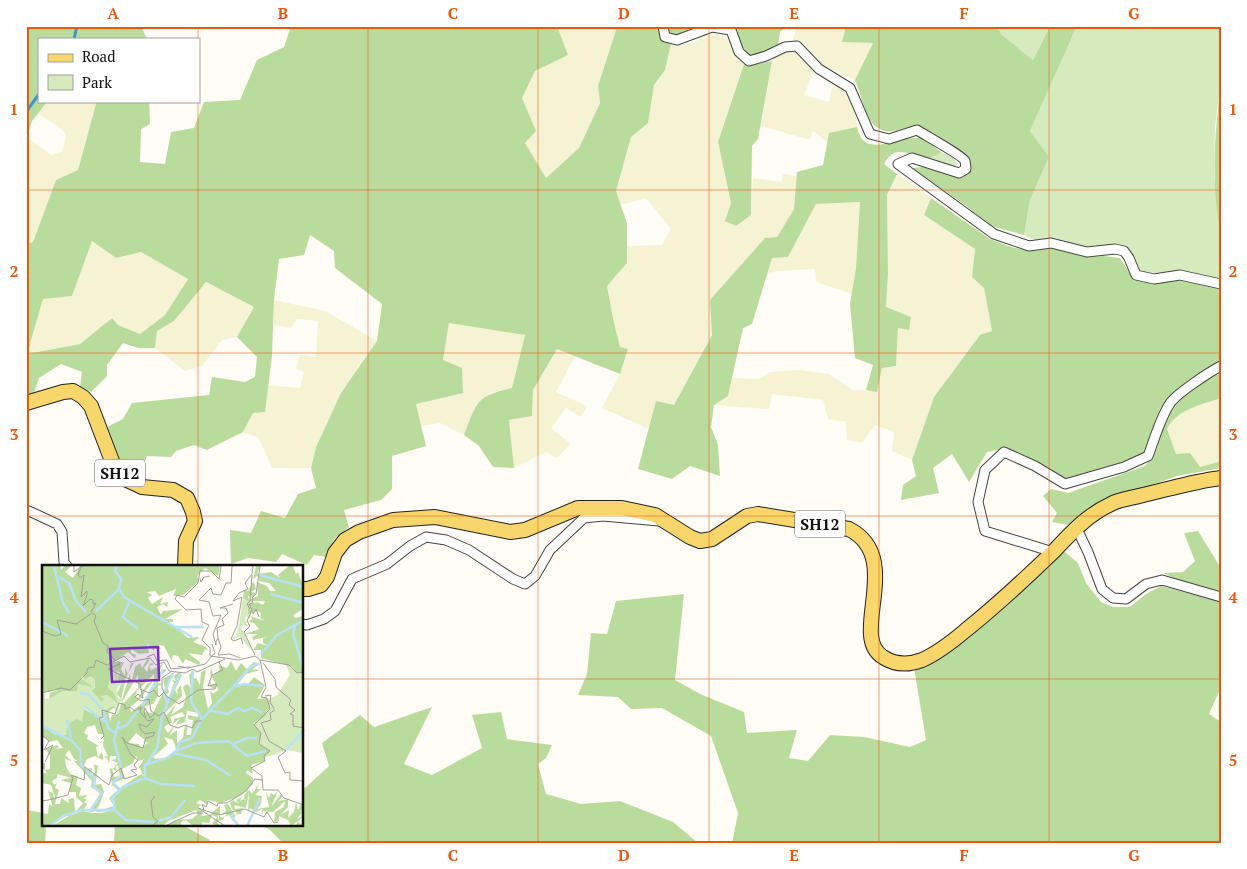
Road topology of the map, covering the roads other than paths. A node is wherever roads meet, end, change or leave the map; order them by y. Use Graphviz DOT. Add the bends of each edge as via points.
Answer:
graph roads {
  1 [pos="664,26"];
  2 [pos="1221,284"];
  3 [pos="1221,366"];
  4 [pos="26,403"];
  5 [pos="1221,478"];
  6 [pos="26,512"];
  7 [pos="667,522"];
  8 [pos="1076,527"];
  9 [pos="1053,552"];
  10 [pos="66,565"];
  11 [pos="185,565"];
  12 [pos="304,588"];
  13 [pos="1221,596"];
  14 [pos="304,624"];
  1 -- 2 [label="street" via="665,37 677,40 712,27 731,30 740,52 749,61 785,47 797,46 819,69 850,88 870,134 889,139 917,130 959,154 966,169 959,173 912,158 898,164 994,234 1029,246 1051,243 1087,252 1115,249 1124,251 1136,275 1154,279 1180,275"];
  3 -- 9 [label="street" via="1171,402 1148,456 1124,467 1065,484 1004,452 985,470 978,502 985,531"];
  4 -- 11 [label="main road, SH12" via="73,391 91,406 115,469 142,487 173,490 187,498 195,521 186,541"];
  5 -- 8 [label="main road, SH12" via="1111,504"];
  6 -- 10 [label="street" via="58,524"];
  7 -- 9 [label="main road, SH12" via="700,541 712,539 747,516 758,514 849,529 858,534 866,542 873,558 876,584 870,632 872,644 880,656 894,663 906,664 923,660 947,646"];
  7 -- 12 [label="main road, SH12" via="655,515 622,508 578,508 525,530 510,532 436,517 393,520 345,540 334,553 327,577 321,585"];
  7 -- 14 [label="street" via="603,516 584,518 550,550 535,576 525,584 461,547 446,540 426,537 387,564 352,579 335,611 324,619"];
  8 -- 9 [label="main road, SH12"];
  8 -- 13 [label="street" via="1102,589 1113,598 1126,599 1146,584 1162,580"];
}
